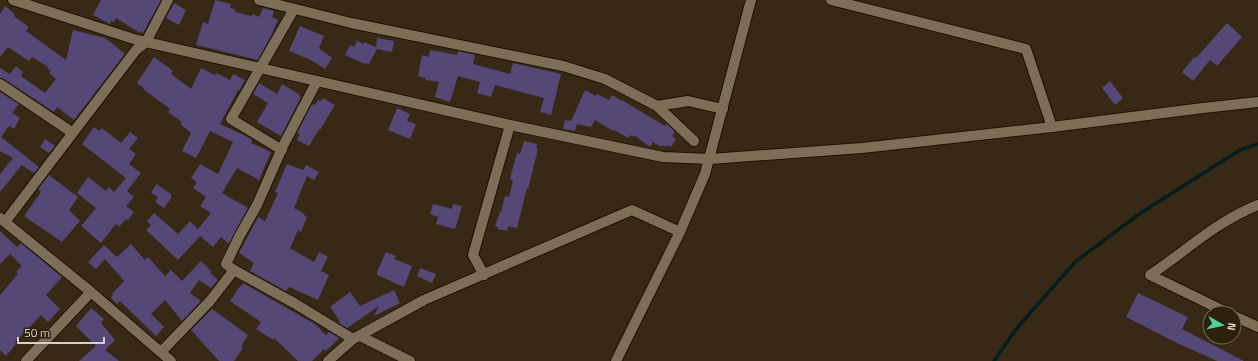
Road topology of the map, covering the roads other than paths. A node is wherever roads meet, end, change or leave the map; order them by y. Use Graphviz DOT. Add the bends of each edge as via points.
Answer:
graph roads {
  1 [pos="13,0"];
  2 [pos="168,0"];
  3 [pos="259,0"];
  4 [pos="751,0"];
  5 [pos="831,0"];
  6 [pos="294,9"];
  7 [pos="146,42"];
  8 [pos="259,68"];
  9 [pos="317,81"];
  10 [pos="0,84"];
  11 [pos="1258,102"];
  12 [pos="656,106"];
  13 [pos="722,109"];
  14 [pos="510,125"];
  15 [pos="1052,127"];
  16 [pos="73,132"];
  17 [pos="694,141"];
  18 [pos="282,150"];
  19 [pos="710,159"];
  20 [pos="1258,205"];
  21 [pos="3,220"];
  22 [pos="680,232"];
  23 [pos="234,270"];
  24 [pos="484,275"];
  25 [pos="91,292"];
  26 [pos="1212,305"];
  27 [pos="1242,320"];
  28 [pos="1258,327"];
  29 [pos="357,338"];
  30 [pos="161,352"];
  31 [pos="26,361"];
  32 [pos="171,361"];
  33 [pos="328,361"];
  34 [pos="410,361"];
  35 [pos="616,361"];
  1 -- 7 [label="street"];
  2 -- 7 [label="street"];
  3 -- 6 [label="street"];
  4 -- 13 [label="street"];
  5 -- 15 [label="street" via="1026,49"];
  6 -- 8 [label="street"];
  6 -- 12 [label="street" via="563,66 605,79"];
  7 -- 8 [label="street"];
  7 -- 16 [label="street" via="136,50"];
  8 -- 9 [label="street"];
  8 -- 18 [label="street" via="231,119"];
  9 -- 14 [label="street"];
  9 -- 18 [label="street"];
  10 -- 16 [label="street"];
  11 -- 15 [label="street"];
  12 -- 13 [label="street" via="688,101"];
  12 -- 17 [label="street"];
  13 -- 19 [label="street"];
  14 -- 19 [label="street" via="663,157"];
  14 -- 24 [label="street" via="472,255"];
  15 -- 19 [label="street" via="862,148"];
  16 -- 21 [label="street"];
  18 -- 23 [label="street" via="226,264"];
  19 -- 22 [label="street"];
  20 -- 26 [label="street" via="1208,232 1150,275"];
  21 -- 25 [label="street"];
  22 -- 24 [label="street" via="632,210"];
  22 -- 35 [label="street"];
  23 -- 29 [label="street"];
  23 -- 30 [label="street" via="210,301"];
  24 -- 29 [label="street" via="424,300"];
  25 -- 30 [label="street"];
  25 -- 31 [label="street"];
  27 -- 28 [label="street"];
  29 -- 33 [label="street"];
  29 -- 34 [label="street"];
  30 -- 32 [label="street"];
}
